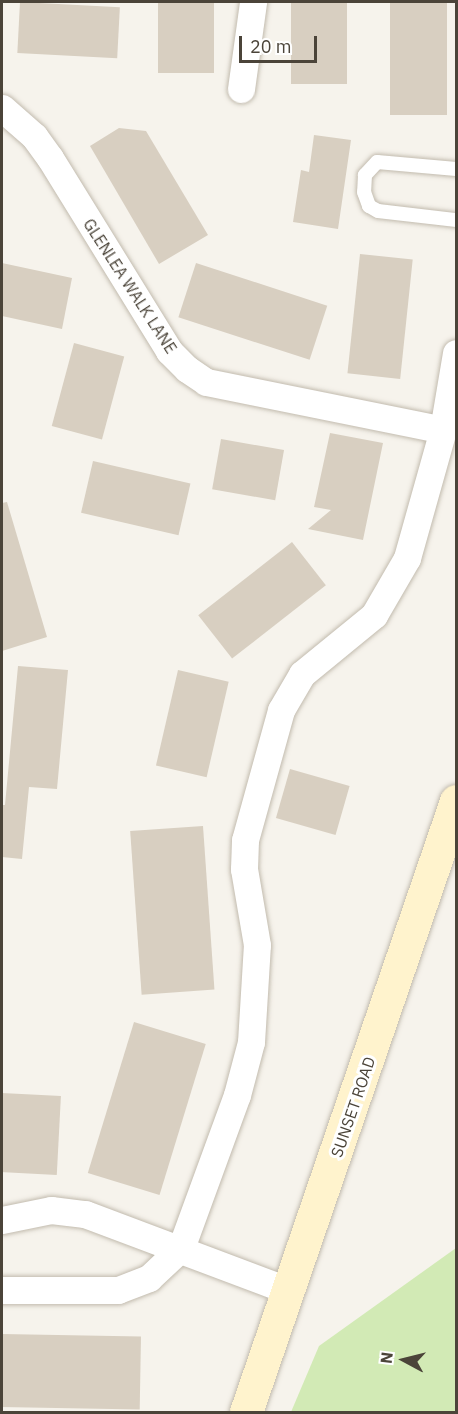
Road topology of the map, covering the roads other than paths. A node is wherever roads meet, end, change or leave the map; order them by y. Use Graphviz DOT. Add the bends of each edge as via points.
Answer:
graph roads {
  1 [pos="254,2"];
  2 [pos="241,89"];
  3 [pos="2,108"];
  4 [pos="456,169"];
  5 [pos="456,220"];
  6 [pos="456,353"];
  7 [pos="443,430"];
  8 [pos="456,801"];
  9 [pos="2,1220"];
  10 [pos="181,1248"];
  11 [pos="2,1290"];
  12 [pos="290,1291"];
  13 [pos="246,1413"];
  1 -- 2 [label="street"];
  3 -- 7 [label="street, GLENLEA WALK LANE" via="34,136 50,158 169,351 187,369 206,382"];
  4 -- 5 [label="lane" via="376,162 366,175 364,192 369,206 378,211"];
  6 -- 7 [label="street"];
  7 -- 10 [label="street" via="424,509 392,589 374,615 302,674 281,710 245,840 244,869 257,955 251,1042 237,1095"];
  8 -- 12 [label="main road, SUNSET ROAD"];
  9 -- 10 [label="street" via="51,1210 85,1214"];
  10 -- 11 [label="street" via="149,1278 118,1290"];
  10 -- 12 [label="street"];
  12 -- 13 [label="main road, SUNSET ROAD"];
}
